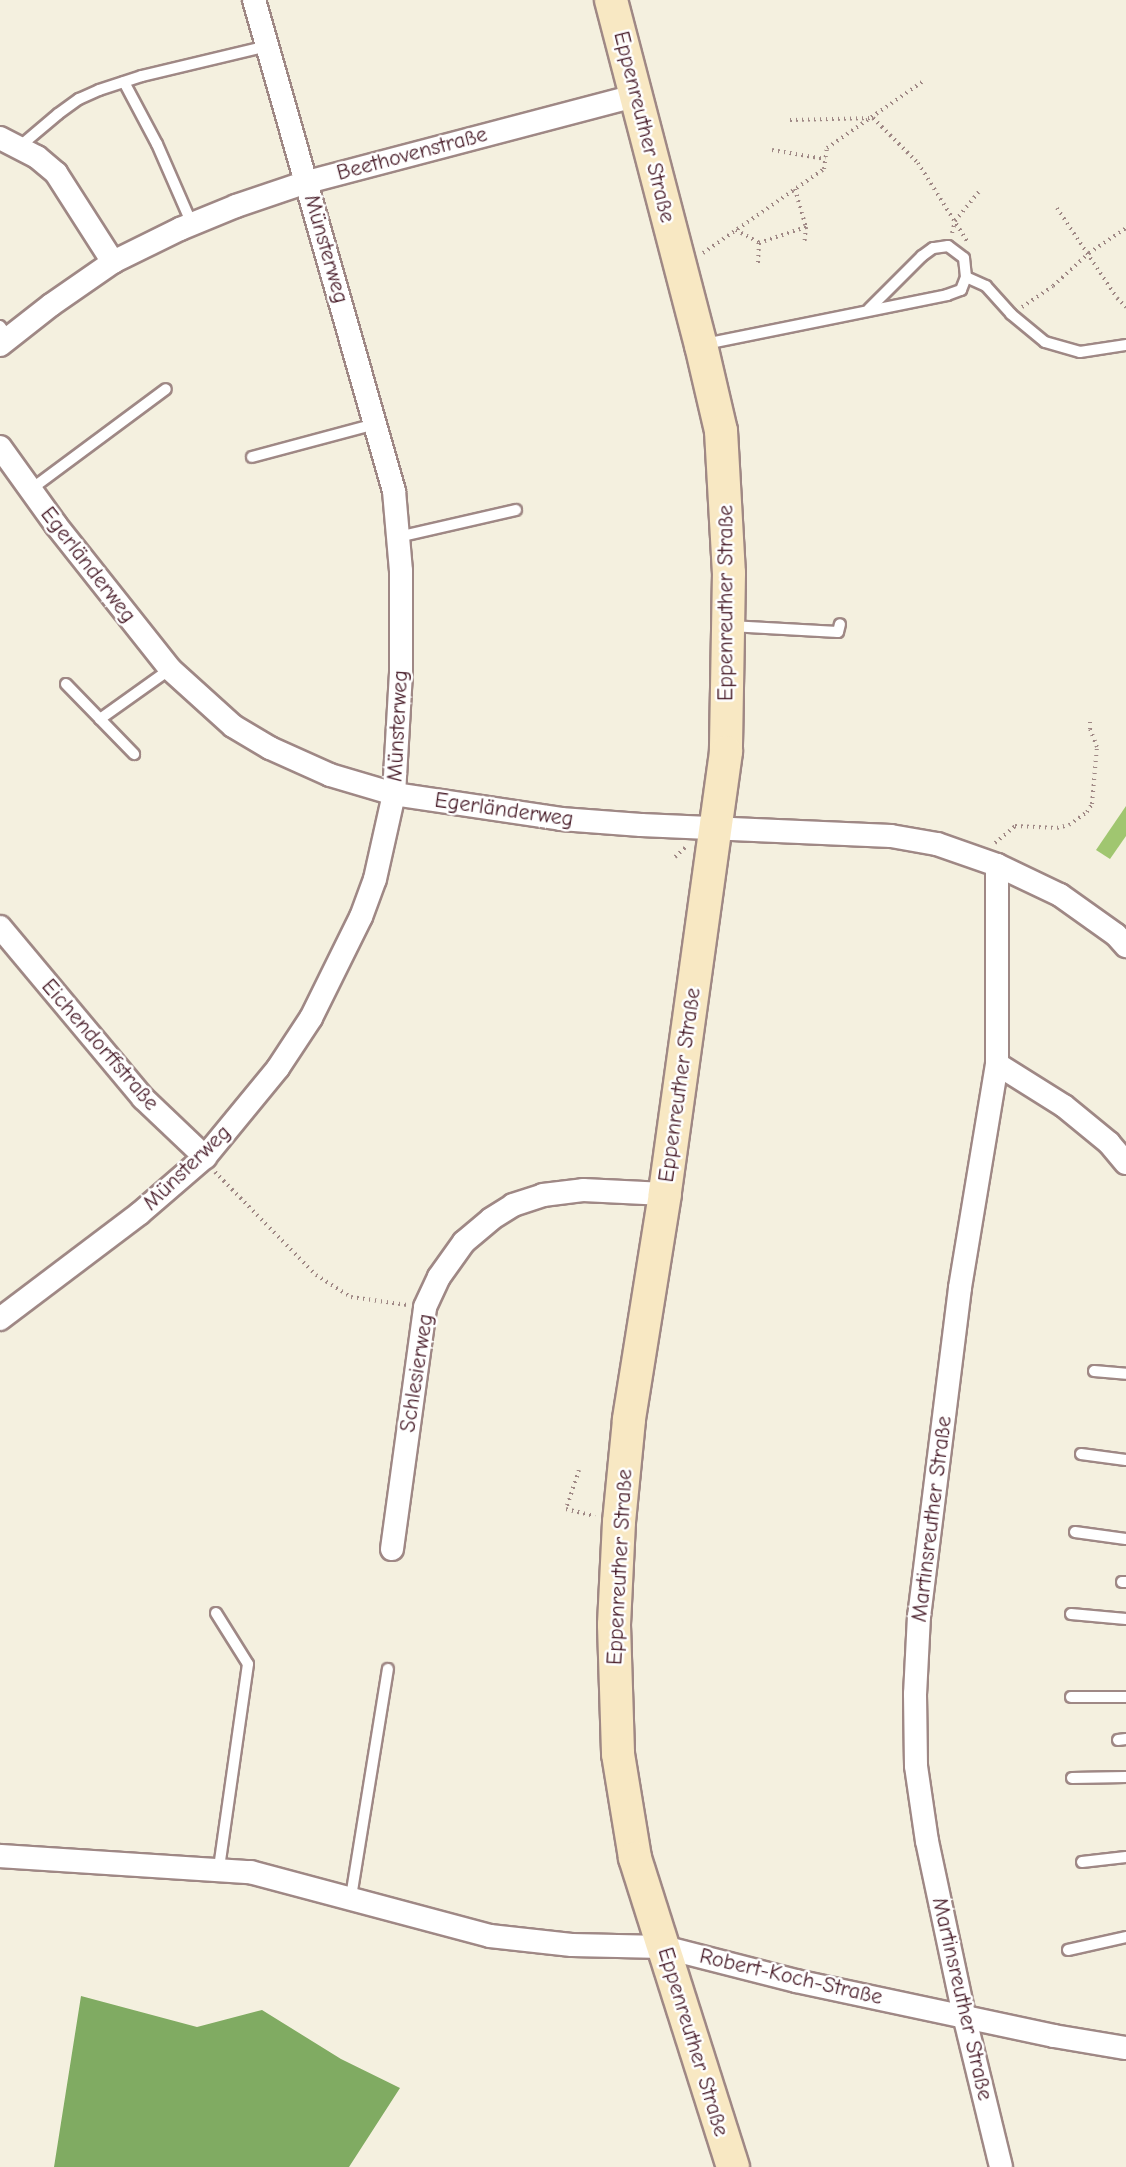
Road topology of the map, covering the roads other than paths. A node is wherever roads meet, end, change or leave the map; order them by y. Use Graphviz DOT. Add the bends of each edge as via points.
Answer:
graph roads {
  1 [pos="254,0"];
  2 [pos="611,0"];
  3 [pos="268,46"];
  4 [pos="124,82"];
  5 [pos="635,96"];
  6 [pos="9,143"];
  7 [pos="307,182"];
  8 [pos="192,224"];
  9 [pos="113,262"];
  10 [pos="966,277"];
  11 [pos="868,309"];
  12 [pos="3,336"];
  13 [pos="701,345"];
  14 [pos="1126,345"];
  15 [pos="165,390"];
  16 [pos="375,424"];
  17 [pos="0,447"];
  18 [pos="252,457"];
  19 [pos="30,490"];
  20 [pos="516,510"];
  21 [pos="398,537"];
  22 [pos="840,624"];
  23 [pos="728,626"];
  24 [pos="170,669"];
  25 [pos="66,684"];
  26 [pos="100,719"];
  27 [pos="135,754"];
  28 [pos="394,794"];
  29 [pos="716,827"];
  30 [pos="990,863"];
  31 [pos="0,927"];
  32 [pos="1123,934"];
  33 [pos="997,1064"];
  34 [pos="206,1157"];
  35 [pos="1126,1163"];
  36 [pos="665,1194"];
  37 [pos="0,1319"];
  38 [pos="1094,1371"];
  39 [pos="1126,1374"];
  40 [pos="1081,1454"];
  41 [pos="1126,1460"];
  42 [pos="1075,1532"];
  43 [pos="1126,1539"];
  44 [pos="392,1549"];
  45 [pos="216,1613"];
  46 [pos="1071,1614"];
  47 [pos="1126,1619"];
  48 [pos="388,1669"];
  49 [pos="1071,1697"];
  50 [pos="1126,1697"];
  51 [pos="1126,1777"];
  52 [pos="1072,1778"];
  53 [pos="0,1856"];
  54 [pos="1126,1857"];
  55 [pos="1082,1862"];
  56 [pos="219,1868"];
  57 [pos="351,1897"];
  58 [pos="1126,1937"];
  59 [pos="663,1947"];
  60 [pos="1068,1950"];
  61 [pos="963,2015"];
  62 [pos="1126,2048"];
  63 [pos="733,2167"];
  64 [pos="1001,2167"];
  1 -- 3 [label="street, Münsterweg"];
  2 -- 5 [label="main road, Eppenreuther Straße"];
  3 -- 4 [label="lane"];
  3 -- 7 [label="street, Münsterweg"];
  4 -- 6 [label="lane" via="79,99 37,130"];
  4 -- 8 [label="lane"];
  5 -- 7 [label="street, Beethovenstraße"];
  5 -- 13 [label="main road, Eppenreuther Straße"];
  6 -- 9 [label="street" via="56,173"];
  7 -- 8 [label="street, Beethovenstraße"];
  7 -- 16 [label="street, Münsterweg"];
  8 -- 9 [label="street, Beethovenstraße"];
  9 -- 12 [label="street, Beethovenstraße"];
  10 -- 11 [label="lane" via="960,290 947,295"];
  10 -- 11 [label="lane" via="964,258 948,246 933,248"];
  10 -- 14 [label="lane" via="986,286 1011,314 1045,342 1080,352"];
  11 -- 13 [label="lane"];
  13 -- 23 [label="main road, Eppenreuther Straße" via="721,431"];
  15 -- 19 [label="lane"];
  16 -- 18 [label="lane"];
  16 -- 21 [label="street, Münsterweg" via="394,492"];
  17 -- 19 [label="street, Egerländerweg"];
  19 -- 24 [label="street, Egerländerweg"];
  20 -- 21 [label="lane"];
  21 -- 28 [label="street, Münsterweg" via="401,674"];
  22 -- 23 [label="lane" via="838,632"];
  23 -- 29 [label="main road, Eppenreuther Straße" via="726,752"];
  24 -- 26 [label="lane"];
  24 -- 28 [label="street, Egerländerweg" via="233,726 270,748 330,775"];
  25 -- 26 [label="lane"];
  26 -- 27 [label="lane"];
  28 -- 29 [label="street, Egerländerweg" via="561,819"];
  28 -- 34 [label="street, Münsterweg" via="375,879 336,971 278,1068"];
  29 -- 30 [label="street, Egerländerweg" via="891,836 936,844"];
  29 -- 36 [label="main road, Eppenreuther Straße"];
  30 -- 32 [label="street, Egerländerweg" via="1060,895"];
  30 -- 33 [label="street, Martinsreuther Straße"];
  31 -- 34 [label="street, Eichendorffstraße" via="143,1098"];
  33 -- 35 [label="street" via="1064,1106 1109,1143"];
  33 -- 61 [label="street, Martinsreuther Straße" via="960,1288 919,1616 915,1694 916,1766 927,1841"];
  34 -- 37 [label="street, Münsterweg" via="139,1214"];
  36 -- 44 [label="street, Schlesierweg" via="583,1190 543,1195 513,1205 464,1242 439,1277 425,1307"];
  36 -- 59 [label="main road, Eppenreuther Straße" via="629,1420 614,1625 618,1754 634,1851"];
  38 -- 39 [label="lane"];
  40 -- 41 [label="lane"];
  42 -- 43 [label="lane"];
  45 -- 56 [label="lane" via="248,1664"];
  46 -- 47 [label="lane"];
  48 -- 57 [label="lane"];
  49 -- 50 [label="lane"];
  51 -- 52 [label="lane"];
  53 -- 56 [label="street, Robert-Koch-Straße"];
  54 -- 55 [label="lane"];
  56 -- 57 [label="street, Robert-Koch-Straße"];
  57 -- 59 [label="street, Robert-Koch-Straße" via="490,1936 572,1945"];
  58 -- 60 [label="lane"];
  59 -- 61 [label="street, Robert-Koch-Straße" via="796,1981"];
  59 -- 63 [label="main road, Eppenreuther Straße"];
  61 -- 62 [label="street, Robert-Koch-Straße"];
  61 -- 64 [label="street, Martinsreuther Straße"];
}
